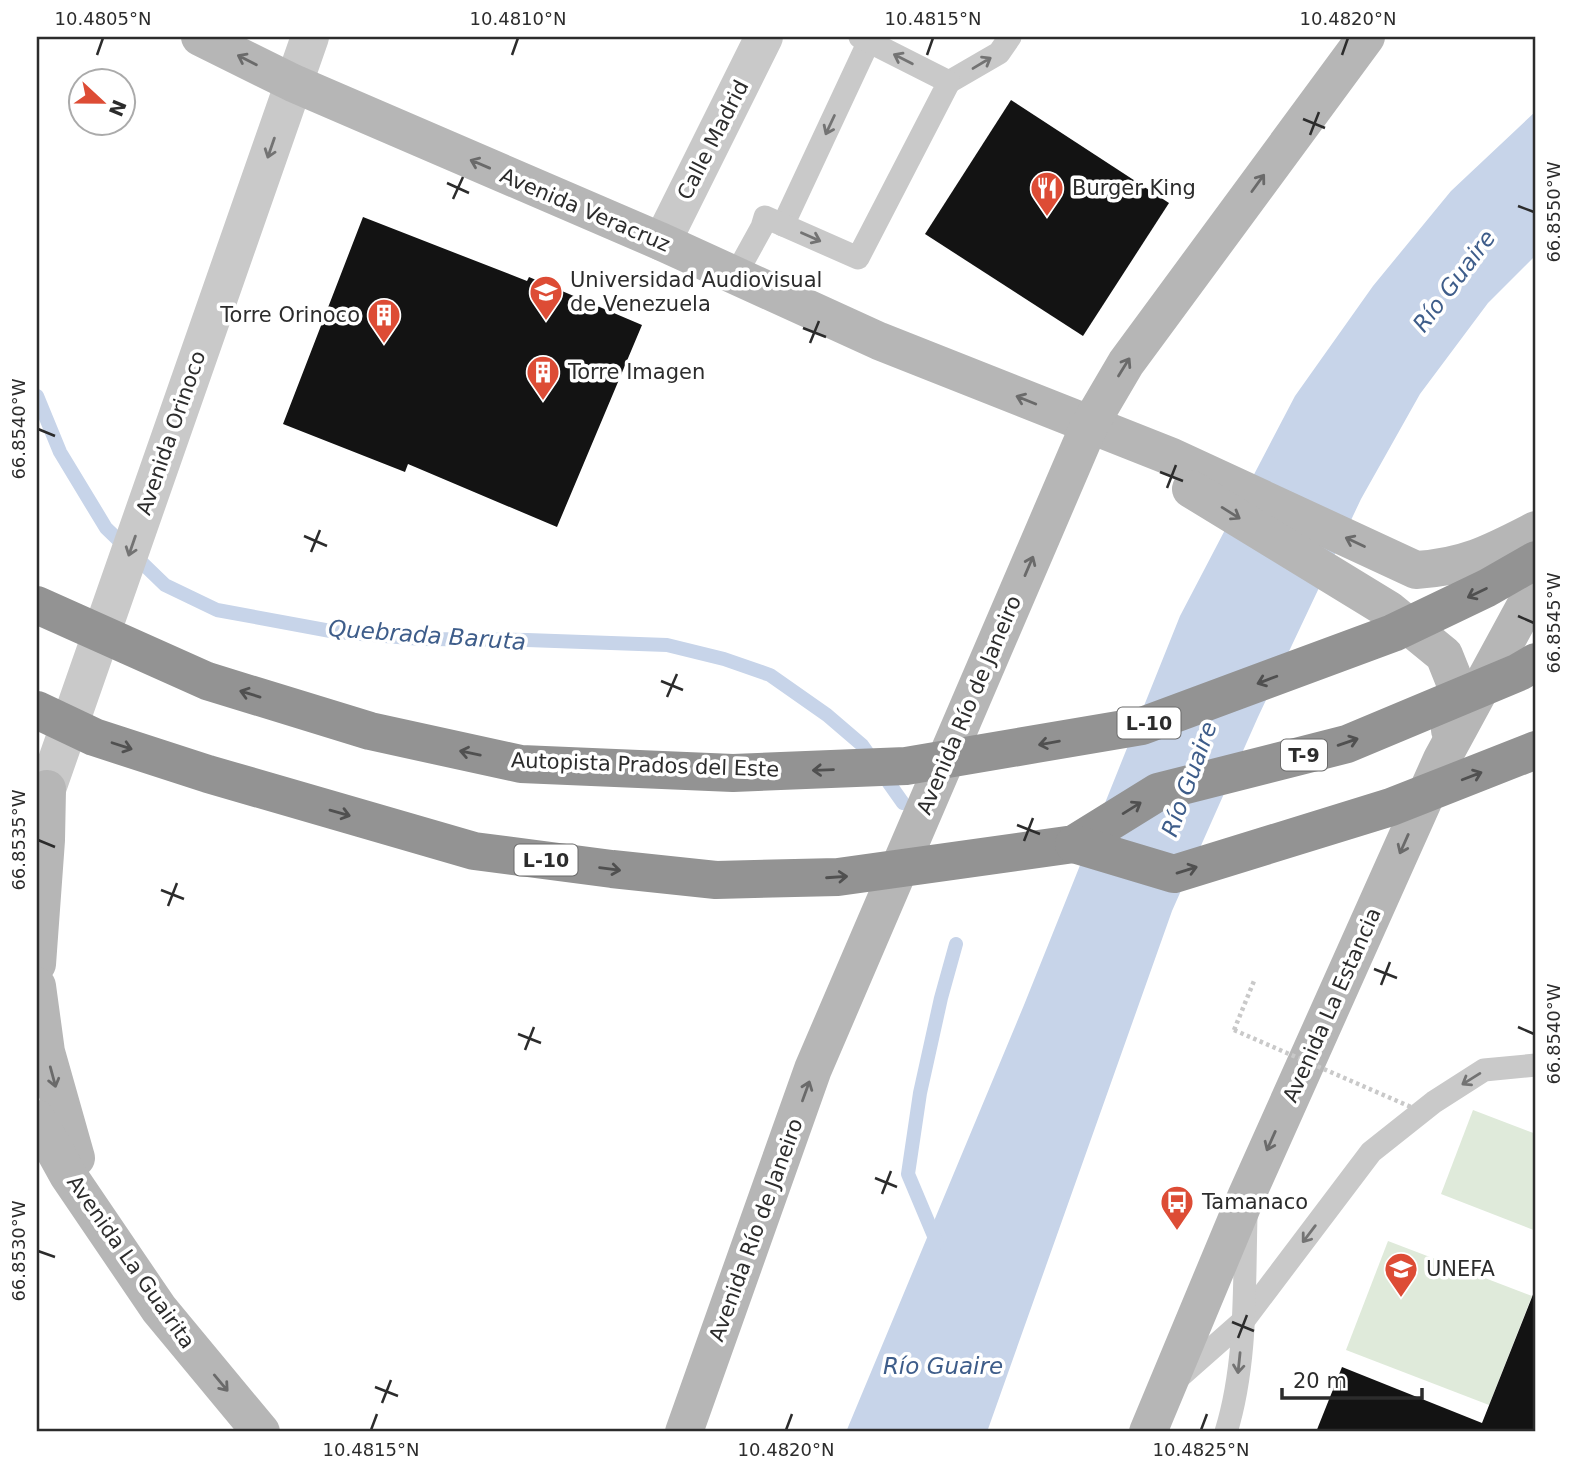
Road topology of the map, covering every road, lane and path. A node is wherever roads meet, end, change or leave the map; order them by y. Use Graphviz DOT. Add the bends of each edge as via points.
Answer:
graph roads {
  1 [pos="200,37"];
  2 [pos="310,37"];
  3 [pos="764,37"];
  4 [pos="1010,37"];
  5 [pos="1366,37"];
  6 [pos="865,39"];
  7 [pos="949,82"];
  8 [pos="293,83"];
  9 [pos="783,225"];
  10 [pos="662,242"];
  11 [pos="735,276"];
  12 [pos="1089,426"];
  13 [pos="1536,530"];
  14 [pos="1536,560"];
  15 [pos="1536,586"];
  16 [pos="37,605"];
  17 [pos="1536,662"];
  18 [pos="37,710"];
  19 [pos="1536,750"];
  20 [pos="1442,759"];
  21 [pos="42,797"];
  22 [pos="1074,844"];
  23 [pos="37,964"];
  24 [pos="1254,981"];
  25 [pos="37,986"];
  26 [pos="1536,1065"];
  27 [pos="1410,1107"];
  28 [pos="37,1119"];
  29 [pos="1246,1196"];
  30 [pos="93,1210"];
  31 [pos="1244,1320"];
  32 [pos="700,1386"];
  33 [pos="1165,1390"];
  34 [pos="261,1432"];
  35 [pos="673,1432"];
  36 [pos="684,1432"];
  37 [pos="1148,1432"];
  38 [pos="1226,1432"];
  8 -- 1 [label="street, Avenida Veracruz, one-way"];
  2 -- 8 [label="street, Avenida Orinoco"];
  3 -- 10 [label="street, Calle Madrid"];
  7 -- 4 [label="lane, one-way" via="999,52"];
  12 -- 5 [label="street, Avenida Río de Janeiro, one-way" via="1126,363"];
  7 -- 6 [label="lane, one-way"];
  6 -- 9 [label="lane, one-way"];
  9 -- 7 [label="lane, one-way" via="858,258"];
  10 -- 8 [label="street, Avenida Veracruz, one-way"];
  8 -- 21 [label="street, Avenida Orinoco, one-way, bridge"];
  9 -- 11 [label="lane" via="765,217"];
  10 -- 11 [label="street, Avenida Veracruz"];
  12 -- 11 [label="street, Avenida Veracruz, one-way" via="879,341"];
  13 -- 12 [label="street, one-way" via="1480,558 1446,568 1416,570 1172,457"];
  12 -- 20 [label="street, one-way" via="1390,610 1444,654 1456,685"];
  32 -- 12 [label="street, Avenida Río de Janeiro, one-way" via="813,1069"];
  14 -- 16 [label="highway, Autopista Prados del Este / L-10, one-way, bridge" via="1393,633 1142,726 906,766 733,773 521,764 370,731 207,681"];
  15 -- 20 [label="street, Avenida La Estancia"];
  22 -- 17 [label="highway, T-9, one-way, bridge" via="1158,792 1347,744"];
  18 -- 22 [label="highway, L-10, one-way, bridge" via="94,737 208,774 474,851 598,868 716,880 838,877"];
  22 -- 19 [label="highway, one-way, bridge" via="1174,874 1391,807"];
  20 -- 29 [label="street, Avenida La Estancia, one-way"];
  21 -- 23 [label="street" via="46,840"];
  24 -- 27 [label="path, bridge" via="1234,1030"];
  25 -- 30 [label="street, one-way" via="46,1052"];
  26 -- 31 [label="lane, one-way" via="1484,1070 1371,1152"];
  28 -- 30 [label="street, Avenida La Guairita"];
  29 -- 31 [label="lane"];
  29 -- 33 [label="street, Avenida La Estancia"];
  30 -- 34 [label="street, Avenida La Guairita, one-way" via="159,1309"];
  31 -- 33 [label="lane"];
  31 -- 38 [label="lane, one-way" via="1234,1406"];
  32 -- 35 [label="street"];
  32 -- 36 [label="street, Avenida Río de Janeiro"];
  33 -- 37 [label="street, Avenida La Estancia"];
}
